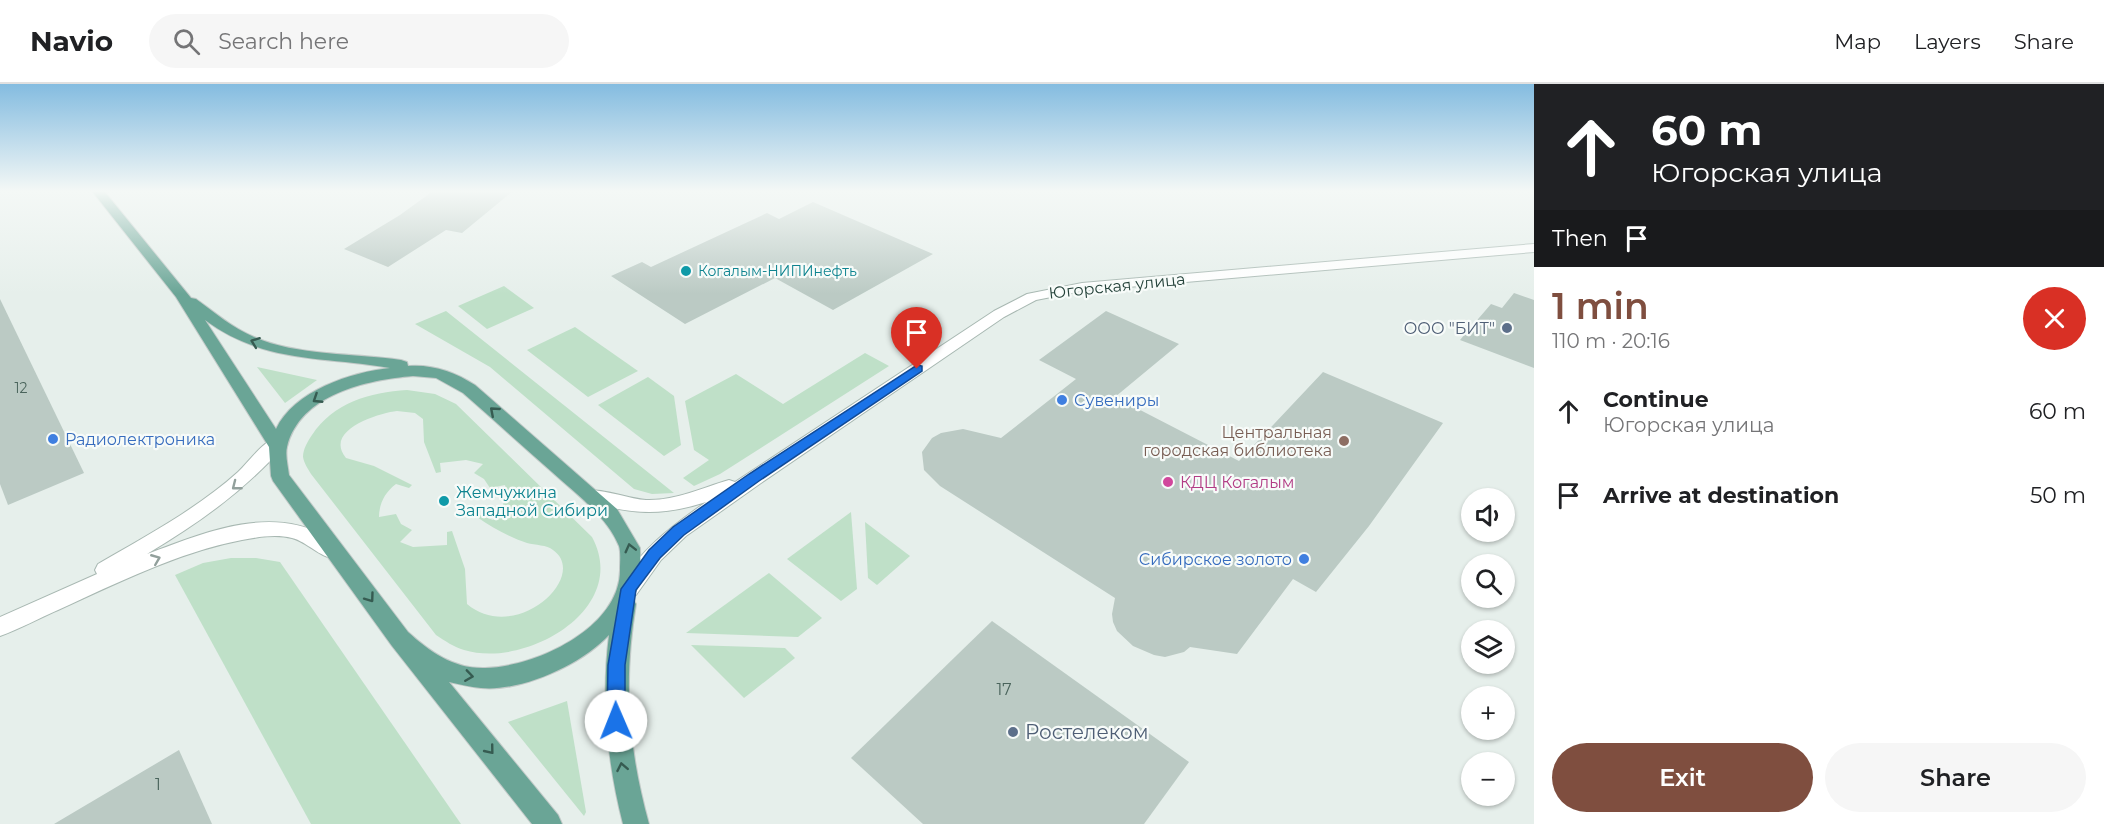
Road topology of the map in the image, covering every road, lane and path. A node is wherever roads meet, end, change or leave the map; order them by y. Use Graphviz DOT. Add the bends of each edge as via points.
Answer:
graph roads {
  1 [pos="126,226"];
  2 [pos="1534,248"];
  3 [pos="182,295"];
  4 [pos="437,374"];
  5 [pos="276,444"];
  6 [pos="754,478"];
  7 [pos="591,496"];
  8 [pos="340,556"];
  9 [pos="628,589"];
  10 [pos="63,597"];
  11 [pos="0,627"];
  12 [pos="400,639"];
  13 [pos="549,824"];
  14 [pos="636,824"];
  1 -- 3 [label="main road"];
  2 -- 6 [label="street, Югорская улица" via="1047,292 999,314"];
  4 -- 3 [label="main road, one-way" via="257,344"];
  3 -- 5 [label="main road"];
  4 -- 5 [label="main road, one-way" via="391,372 341,385 300,411"];
  7 -- 4 [label="main road, one-way" via="470,389"];
  5 -- 8 [label="main road" via="274,461 280,476"];
  5 -- 10 [label="street, one-way" via="222,496"];
  6 -- 7 [label="street" via="670,506 620,505"];
  6 -- 9 [label="street" via="679,531 654,554"];
  9 -- 7 [label="main road, one-way" via="633,562 629,540 623,528"];
  10 -- 8 [label="street, one-way" via="219,537 252,531 289,530 315,539"];
  8 -- 12 [label="main road, one-way"];
  12 -- 9 [label="main road, one-way" via="419,657 451,673 483,678 518,674 552,664 583,646 607,625"];
  14 -- 9 [label="main road, one-way" via="617,743 615,699"];
  10 -- 11 [label="street"];
  12 -- 13 [label="main road, one-way"];
}
